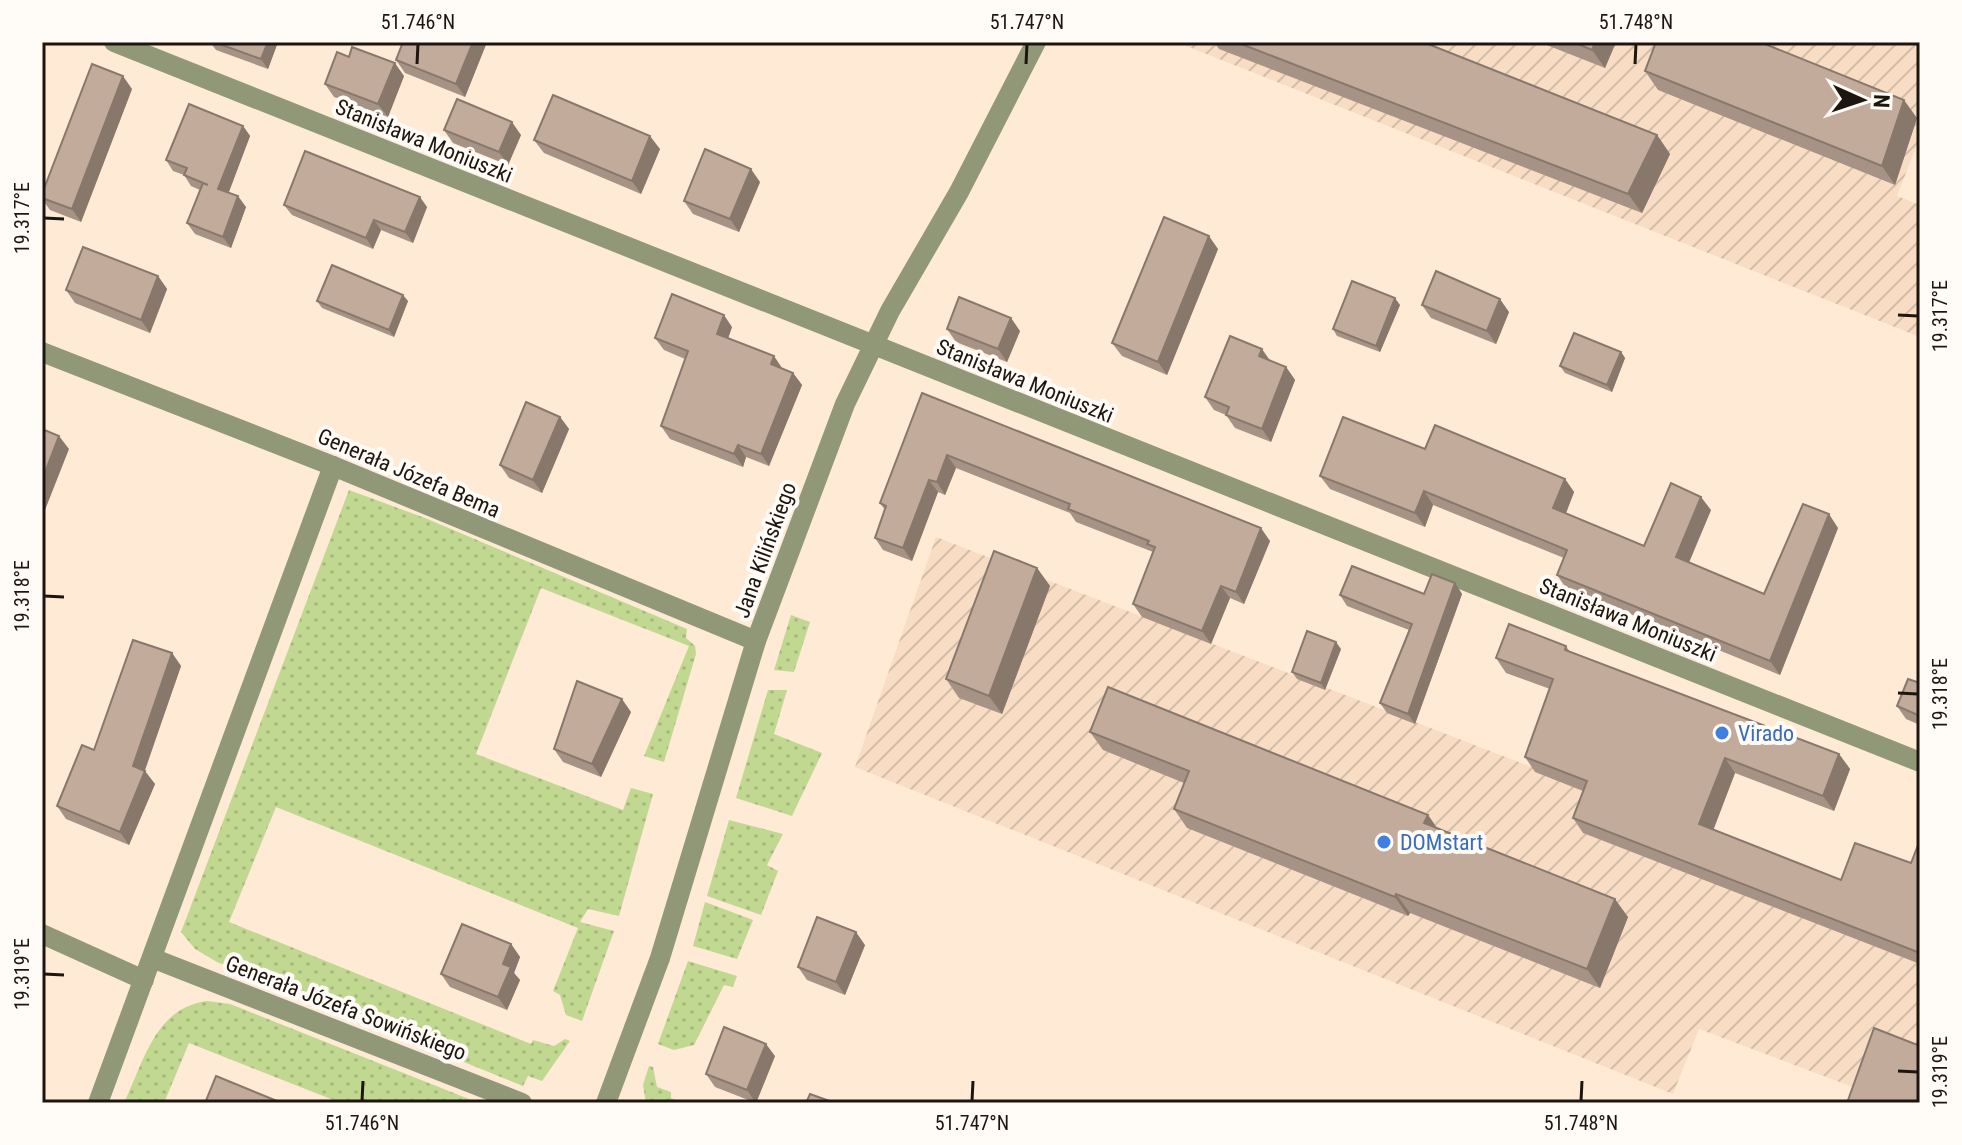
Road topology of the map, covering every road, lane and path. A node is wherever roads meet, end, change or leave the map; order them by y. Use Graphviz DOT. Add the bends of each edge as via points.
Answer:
graph roads {
  1 [pos="114,42"];
  2 [pos="1036,42"];
  3 [pos="873,347"];
  4 [pos="42,352"];
  5 [pos="333,466"];
  6 [pos="756,641"];
  7 [pos="1920,762"];
  8 [pos="42,934"];
  9 [pos="152,958"];
  10 [pos="144,980"];
  11 [pos="98,1103"];
  12 [pos="522,1103"];
  13 [pos="606,1103"];
  1 -- 3 [label="street, Stanisława Moniuszki"];
  2 -- 3 [label="street, Jana Kilińskiego"];
  3 -- 6 [label="street, Jana Kilińskiego" via="845,404"];
  3 -- 7 [label="street, Stanisława Moniuszki"];
  4 -- 5 [label="street, Generała Józefa Bema"];
  5 -- 6 [label="street, Generała Józefa Bema"];
  5 -- 9 [label="street"];
  6 -- 13 [label="street, Jana Kilińskiego" via="660,958"];
  8 -- 10 [label="street"];
  9 -- 10 [label="street"];
  9 -- 12 [label="street, Generała Józefa Sowińskiego"];
  10 -- 11 [label="street"];
}
